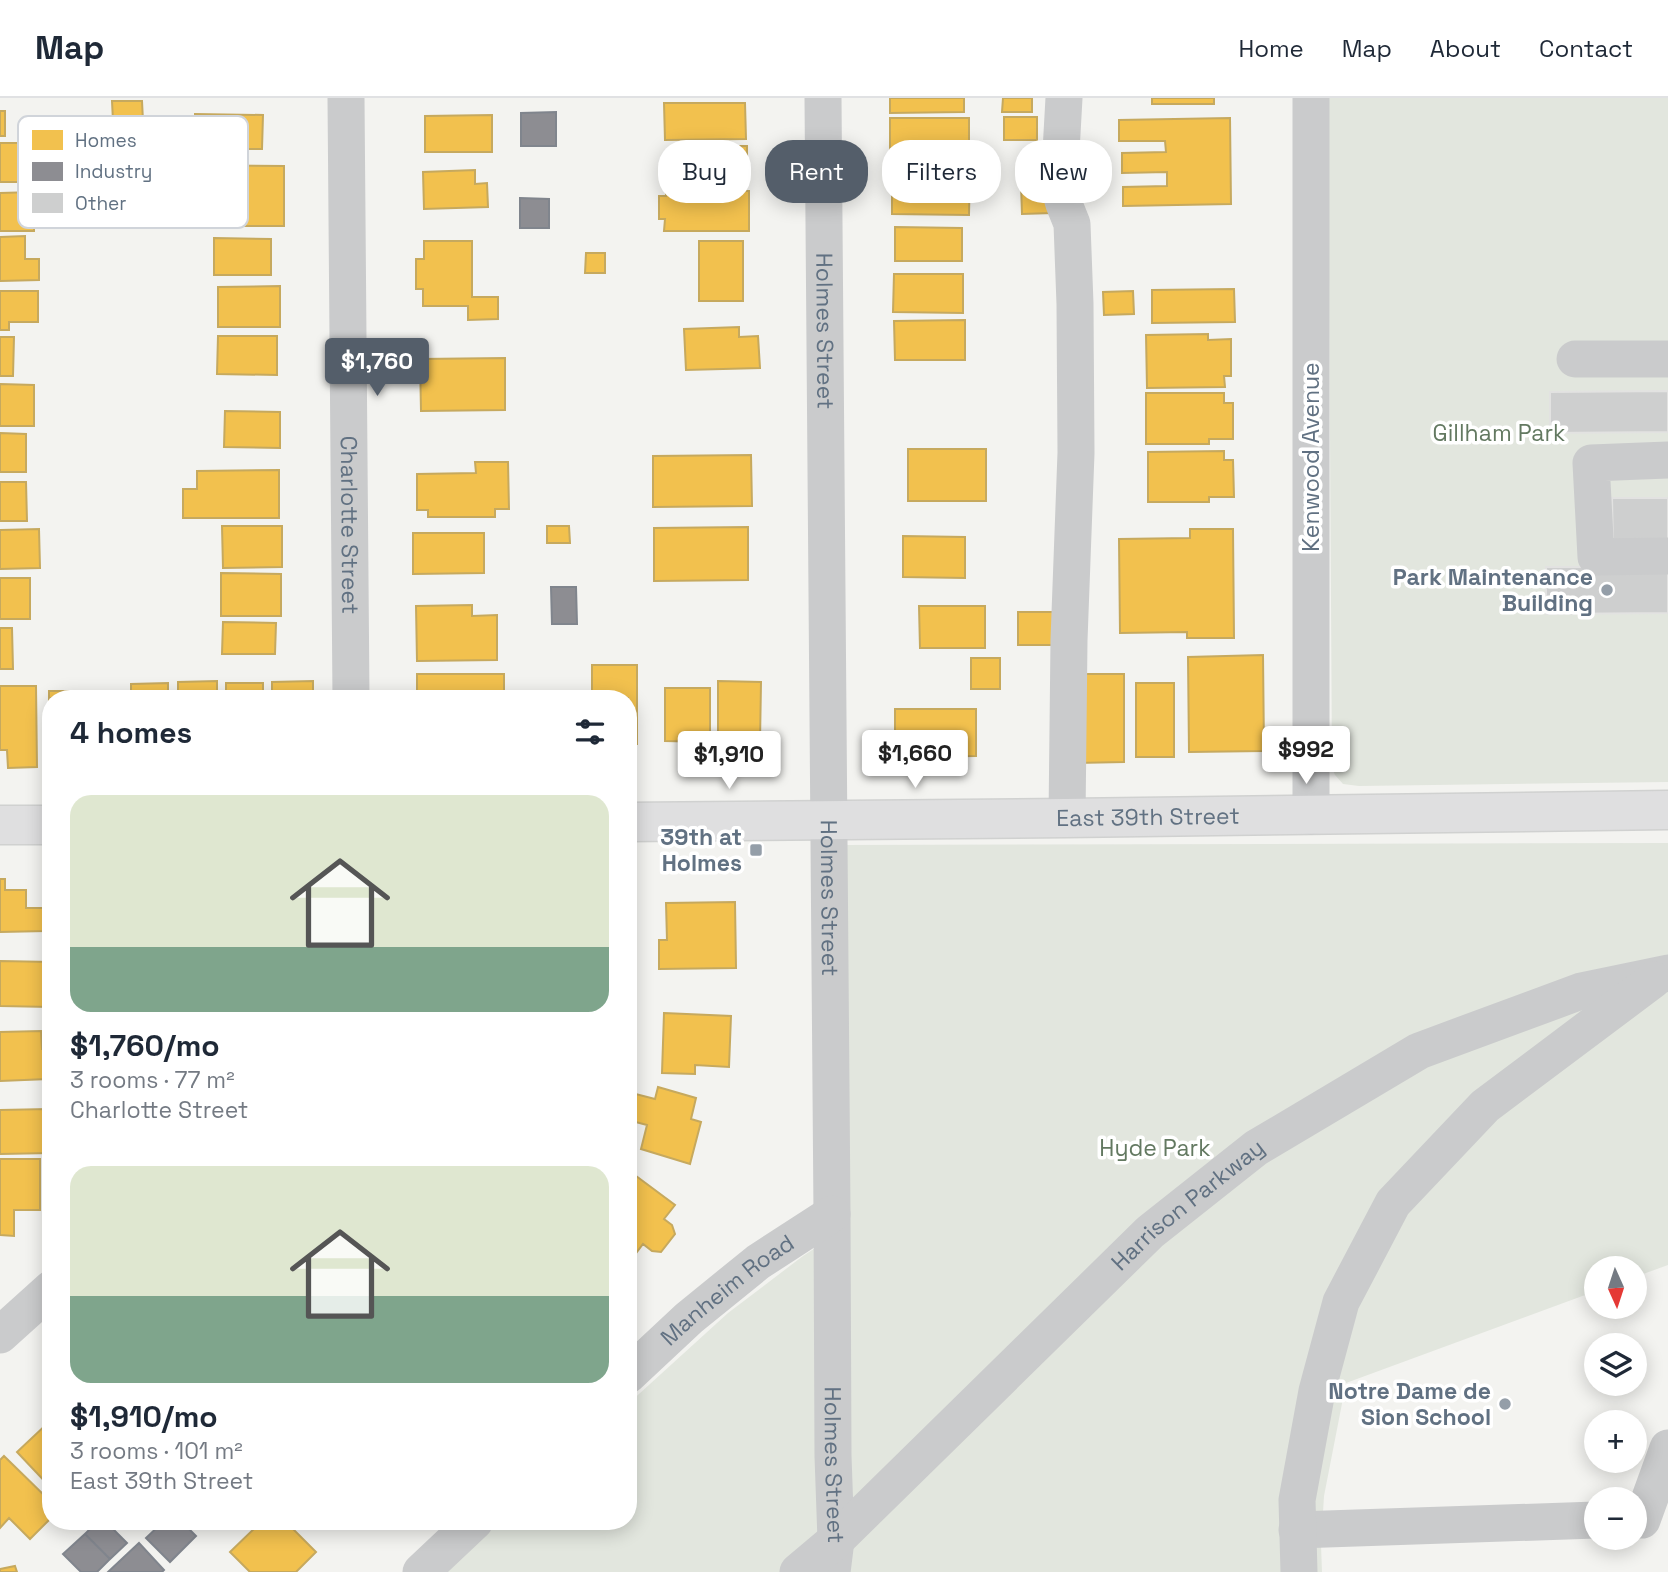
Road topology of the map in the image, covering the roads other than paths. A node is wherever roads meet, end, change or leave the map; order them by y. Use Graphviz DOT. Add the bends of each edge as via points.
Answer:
graph roads {
  1 [pos="346,98"];
  2 [pos="823,98"];
  3 [pos="1064,98"];
  4 [pos="1311,98"];
  5 [pos="1575,359"];
  6 [pos="1668,359"];
  7 [pos="1668,460"];
  8 [pos="1668,556"];
  9 [pos="351,690"];
  10 [pos="1668,810"];
  11 [pos="1311,816"];
  12 [pos="1067,818"];
  13 [pos="829,821"];
  14 [pos="637,822"];
  15 [pos="0,825"];
  16 [pos="42,825"];
  17 [pos="1666,972"];
  18 [pos="832,1214"];
  19 [pos="42,1297"];
  20 [pos="0,1335"];
  21 [pos="637,1367"];
  22 [pos="1668,1448"];
  23 [pos="1647,1498"];
  24 [pos="1584,1520"];
  25 [pos="465,1530"];
  26 [pos="1297,1530"];
  27 [pos="834,1556"];
  28 [pos="421,1572"];
  29 [pos="798,1572"];
  30 [pos="1299,1572"];
  1 -- 9 [label="street, Charlotte Street"];
  2 -- 13 [label="street, Holmes Street"];
  3 -- 12 [label="street" via="1059,187 1072,225 1076,362"];
  4 -- 11 [label="street, Kenwood Avenue"];
  5 -- 6 [label="street"];
  7 -- 8 [label="street" via="1591,463 1596,557"];
  10 -- 11 [label="main road, East 39th Street"];
  11 -- 12 [label="main road, East 39th Street"];
  12 -- 13 [label="main road, East 39th Street"];
  13 -- 14 [label="main road, East 39th Street"];
  13 -- 18 [label="street, Holmes Street"];
  15 -- 16 [label="main road"];
  17 -- 26 [label="street" via="1485,1106 1393,1203 1341,1302 1317,1391 1297,1500"];
  17 -- 27 [label="street, Harrison Parkway" via="1581,991 1419,1051 1255,1148 1150,1232"];
  18 -- 21 [label="street, Manheim Road" via="758,1262"];
  18 -- 27 [label="street, Holmes Street"];
  19 -- 20 [label="street"];
  22 -- 23 [label="street"];
  24 -- 26 [label="street"];
  25 -- 28 [label="street"];
  26 -- 30 [label="street"];
  27 -- 29 [label="street, Harrison Parkway"];
}
